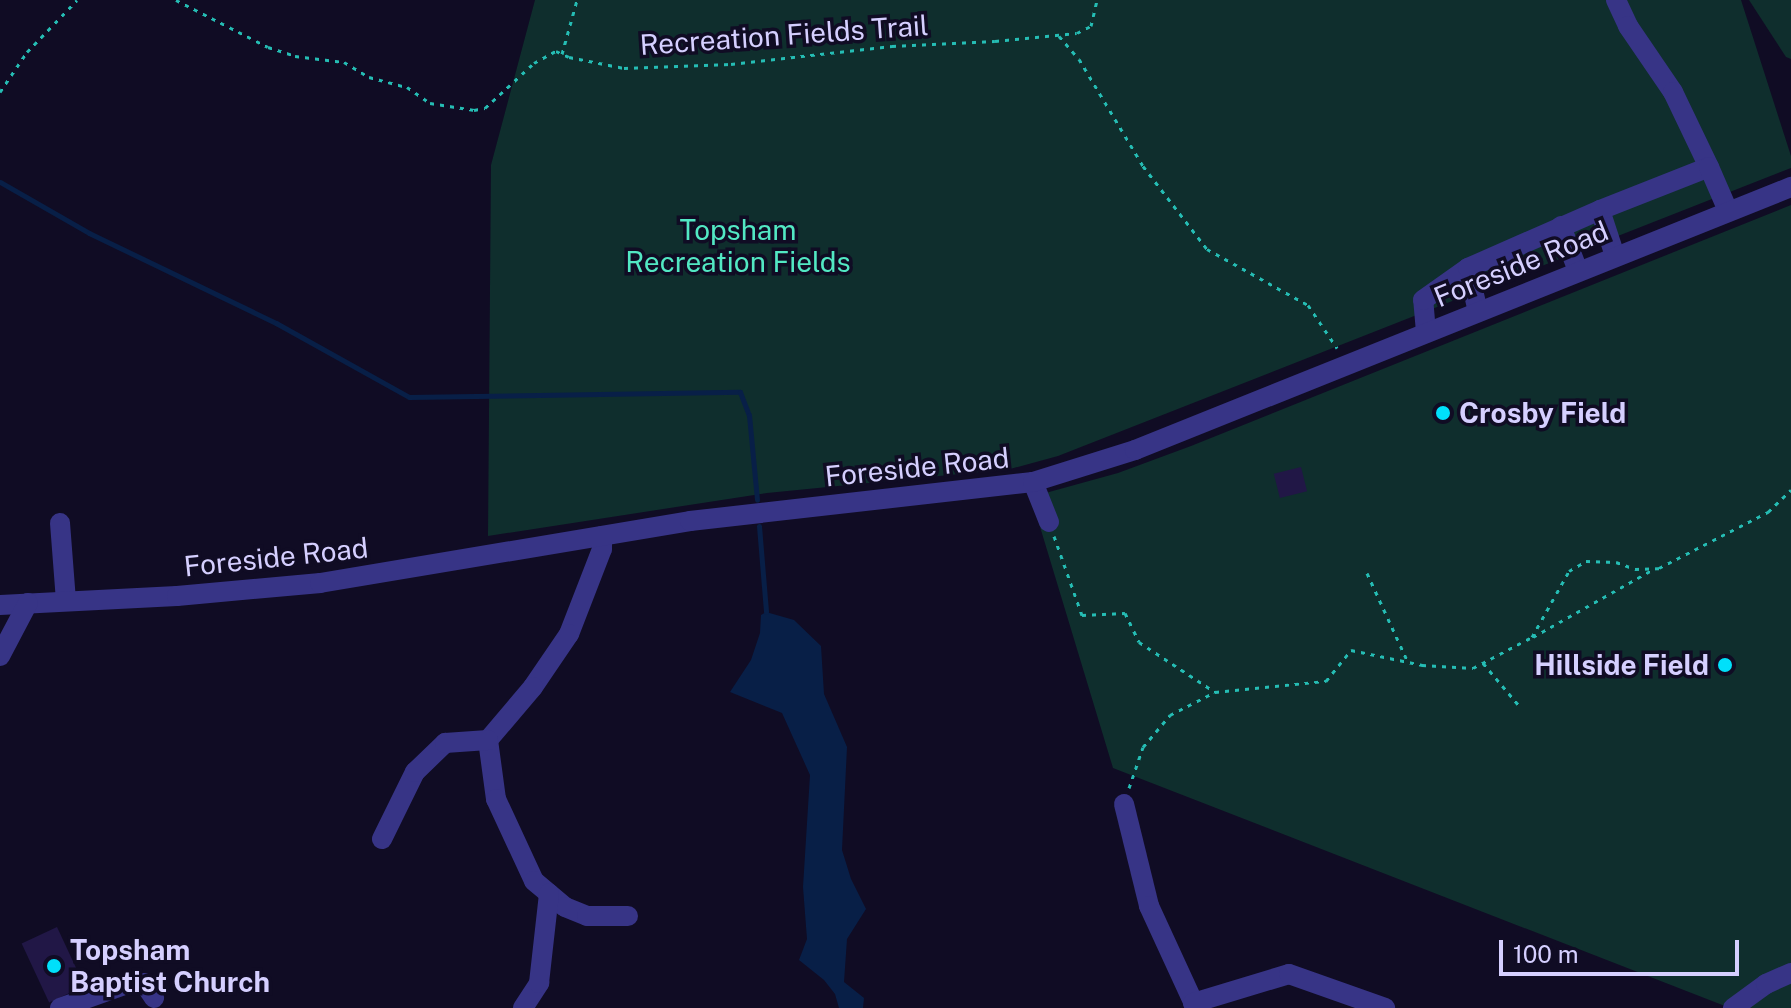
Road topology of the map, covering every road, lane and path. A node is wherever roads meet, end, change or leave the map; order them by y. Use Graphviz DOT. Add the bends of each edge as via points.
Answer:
graph roads {
  1 [pos="77,0"];
  2 [pos="176,0"];
  3 [pos="577,0"];
  4 [pos="1097,0"];
  5 [pos="1616,0"];
  6 [pos="1059,35"];
  7 [pos="562,54"];
  8 [pos="0,92"];
  9 [pos="1709,167"];
  10 [pos="1791,187"];
  11 [pos="1600,210"];
  12 [pos="1728,211"];
  13 [pos="1561,226"];
  14 [pos="1615,256"];
  15 [pos="1468,268"];
  16 [pos="1578,271"];
  17 [pos="1478,312"];
  18 [pos="1426,332"];
  19 [pos="1340,355"];
  20 [pos="1033,482"];
  21 [pos="1791,490"];
  22 [pos="1049,522"];
  23 [pos="60,523"];
  24 [pos="602,536"];
  25 [pos="1659,568"];
  26 [pos="1367,573"];
  27 [pos="66,601"];
  28 [pos="28,603"];
  29 [pos="0,605"];
  30 [pos="1532,637"];
  31 [pos="0,656"];
  32 [pos="1408,662"];
  33 [pos="1483,663"];
  34 [pos="1215,692"];
  35 [pos="1521,708"];
  36 [pos="488,740"];
  37 [pos="1124,804"];
  38 [pos="382,839"];
  39 [pos="549,894"];
  40 [pos="628,916"];
  41 [pos="1791,973"];
  42 [pos="154,998"];
  43 [pos="73,1006"];
  44 [pos="1194,1006"];
  45 [pos="523,1008"];
  46 [pos="1385,1008"];
  47 [pos="1733,1008"];
  1 -- 8 [label="path" via="27,52"];
  2 -- 7 [label="path" via="259,43 295,56 344,62 451,108 485,108 534,63 556,51"];
  3 -- 7 [label="path"];
  4 -- 6 [label="path, Recreation Fields Trail" via="1091,26"];
  5 -- 9 [label="street" via="1673,92"];
  6 -- 7 [label="path, Recreation Fields Trail" via="731,64 624,68"];
  6 -- 19 [label="path" via="1143,166 1207,249 1308,305"];
  9 -- 11 [label="street"];
  9 -- 12 [label="street"];
  10 -- 12 [label="street, Foreside Road"];
  11 -- 13 [label="street"];
  11 -- 14 [label="street"];
  12 -- 14 [label="street, Foreside Road"];
  13 -- 15 [label="street"];
  13 -- 16 [label="street"];
  14 -- 16 [label="street, Foreside Road"];
  15 -- 17 [label="street"];
  15 -- 18 [label="street" via="1423,300"];
  16 -- 17 [label="street, Foreside Road"];
  17 -- 18 [label="street, Foreside Road"];
  18 -- 20 [label="street, Foreside Road" via="1135,450"];
  20 -- 22 [label="street"];
  20 -- 24 [label="street, Foreside Road"];
  21 -- 25 [label="path" via="1768,512"];
  22 -- 34 [label="path" via="1082,615 1125,613 1139,642"];
  23 -- 27 [label="street"];
  24 -- 27 [label="street, Foreside Road" via="320,583"];
  24 -- 36 [label="street" via="602,549 569,634"];
  25 -- 30 [label="path"];
  25 -- 30 [label="path" via="1586,561 1569,571"];
  26 -- 32 [label="path"];
  27 -- 28 [label="street, Foreside Road"];
  28 -- 29 [label="street, Foreside Road"];
  28 -- 31 [label="street"];
  30 -- 33 [label="path"];
  32 -- 33 [label="path" via="1473,668"];
  32 -- 34 [label="path" via="1351,650 1326,681"];
  33 -- 35 [label="path"];
  34 -- 37 [label="path" via="1170,715 1143,747"];
  36 -- 38 [label="street" via="445,743 415,772"];
  36 -- 39 [label="street" via="496,799 534,881"];
  37 -- 44 [label="street" via="1149,906"];
  39 -- 40 [label="street" via="587,916"];
  39 -- 45 [label="street" via="539,983"];
  41 -- 47 [label="street"];
  42 -- 43 [label="street" via="144,983 130,983"];
  44 -- 46 [label="street" via="1289,974"];
}
